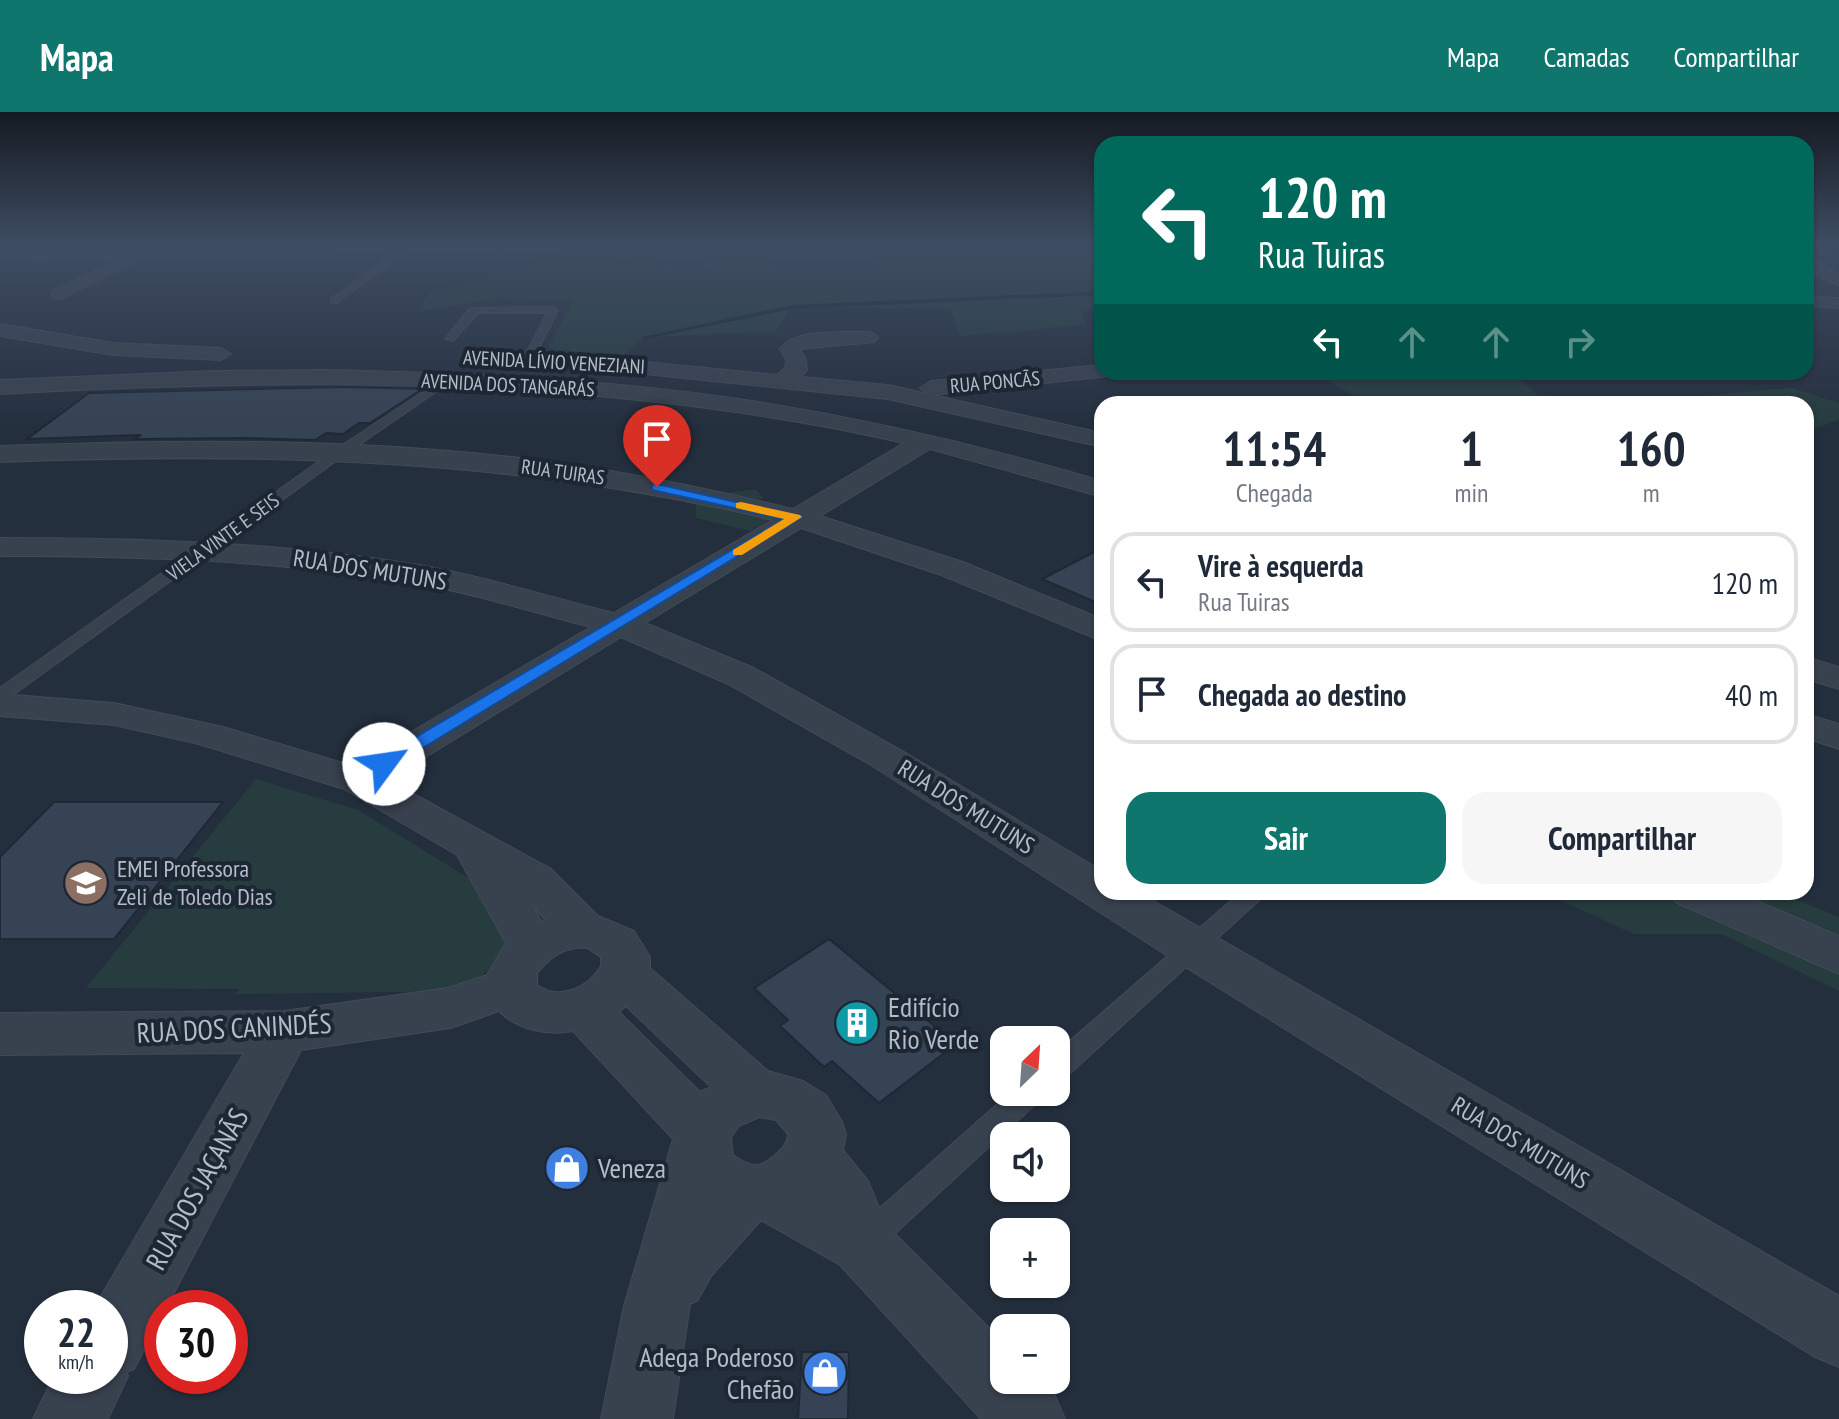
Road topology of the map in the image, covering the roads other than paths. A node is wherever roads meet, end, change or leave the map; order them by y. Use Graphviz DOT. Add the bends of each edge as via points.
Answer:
graph roads {
  1 [pos="1,330"];
  2 [pos="868,338"];
  3 [pos="446,347"];
  4 [pos="240,355"];
  5 [pos="466,356"];
  6 [pos="516,358"];
  7 [pos="550,360"];
  8 [pos="13,365"];
  9 [pos="622,366"];
  10 [pos="1094,372"];
  11 [pos="785,379"];
  12 [pos="448,380"];
  13 [pos="0,387"];
  14 [pos="888,392"];
  15 [pos="1094,438"];
  16 [pos="926,441"];
  17 [pos="339,453"];
  18 [pos="0,454"];
  19 [pos="1094,487"];
  20 [pos="796,517"];
  21 [pos="0,547"];
  22 [pos="206,551"];
  23 [pos="619,624"];
  24 [pos="1094,627"];
  25 [pos="1814,670"];
  26 [pos="1839,678"];
  27 [pos="0,696"];
  28 [pos="0,705"];
  29 [pos="1814,728"];
  30 [pos="1839,737"];
  31 [pos="358,780"];
  32 [pos="476,849"];
  33 [pos="1094,887"];
  34 [pos="1115,900"];
  35 [pos="1247,900"];
  36 [pos="1711,900"];
  37 [pos="583,930"];
  38 [pos="1191,947"];
  39 [pos="1839,956"];
  40 [pos="521,966"];
  41 [pos="623,974"];
  42 [pos="583,1008"];
  43 [pos="284,1032"];
  44 [pos="0,1034"];
  45 [pos="1070,1056"];
  46 [pos="755,1093"];
  47 [pos="1015,1106"];
  48 [pos="701,1140"];
  49 [pos="812,1155"];
  50 [pos="756,1192"];
  51 [pos="862,1244"];
  52 [pos="657,1306"];
  53 [pos="128,1313"];
  54 [pos="1839,1333"];
  55 [pos="83,1394"];
  56 [pos="69,1419"];
  57 [pos="637,1419"];
  58 [pos="1029,1419"];
  1 -- 4 [label="street" via="113,349"];
  1 -- 8 [label="street"];
  2 -- 11 [label="street" via="793,345 796,370"];
  3 -- 5 [label="street, AVENIDA LÍVIO VENEZIANI"];
  3 -- 6 [label="lane" via="471,312 553,310 533,350"];
  6 -- 7 [label="street, AVENIDA LÍVIO VENEZIANI"];
  9 -- 11 [label="street, AVENIDA LÍVIO VENEZIANI"];
  10 -- 14 [label="street, RUA PONCÃS"];
  11 -- 14 [label="street, AVENIDA LÍVIO VENEZIANI"];
  12 -- 13 [label="street, AVENIDA DOS TANGARÁS" via="280,377"];
  12 -- 16 [label="street, AVENIDA DOS TANGARÁS" via="687,399"];
  12 -- 17 [label="lane, VIELA VINTE E SEIS"];
  14 -- 15 [label="street, AVENIDA LÍVIO VENEZIANI"];
  16 -- 19 [label="street, AVENIDA DOS TANGARÁS"];
  16 -- 20 [label="street"];
  17 -- 18 [label="street, RUA TUIRAS" via="187,449"];
  17 -- 20 [label="street, RUA TUIRAS" via="459,458 557,470"];
  17 -- 22 [label="lane, VIELA VINTE E SEIS"];
  20 -- 23 [label="street"];
  20 -- 24 [label="street, RUA TUIRAS" via="901,551"];
  21 -- 22 [label="street, RUA DOS MUTUNS"];
  22 -- 23 [label="street, RUA DOS MUTUNS" via="309,558 417,574"];
  22 -- 27 [label="lane, VIELA VINTE E SEIS"];
  23 -- 31 [label="street"];
  23 -- 33 [label="street, RUA DOS MUTUNS" via="741,676 885,757"];
  25 -- 26 [label="street"];
  28 -- 31 [label="street" via="114,714 209,735"];
  29 -- 30 [label="street"];
  31 -- 32 [label="street"];
  32 -- 37 [label="street" via="535,880"];
  32 -- 40 [label="street"];
  34 -- 38 [label="street, RUA DOS MUTUNS"];
  35 -- 38 [label="lane"];
  36 -- 39 [label="street"];
  37 -- 40 [label="street" via="565,932"];
  37 -- 41 [label="street" via="600,932 623,948"];
  38 -- 45 [label="lane"];
  38 -- 54 [label="street, RUA DOS MUTUNS"];
  40 -- 42 [label="street" via="517,998 528,1007 544,1012"];
  40 -- 43 [label="street, RUA DOS CANINDÉS" via="451,1008"];
  41 -- 42 [label="street" via="614,988"];
  41 -- 46 [label="street"];
  42 -- 48 [label="street"];
  43 -- 44 [label="street, RUA DOS CANINDÉS"];
  43 -- 53 [label="street, RUA DOS JAÇANÃS"];
  46 -- 48 [label="street" via="723,1106 710,1118"];
  46 -- 49 [label="street" via="773,1093 804,1107 816,1138"];
  47 -- 51 [label="lane"];
  48 -- 50 [label="street" via="702,1163 711,1176 726,1187"];
  48 -- 52 [label="street"];
  49 -- 50 [label="street" via="785,1185"];
  49 -- 51 [label="street" via="847,1201"];
  50 -- 51 [label="street"];
  50 -- 52 [label="street" via="690,1254"];
  51 -- 58 [label="street"];
  52 -- 57 [label="street"];
  55 -- 56 [label="street"];
}
